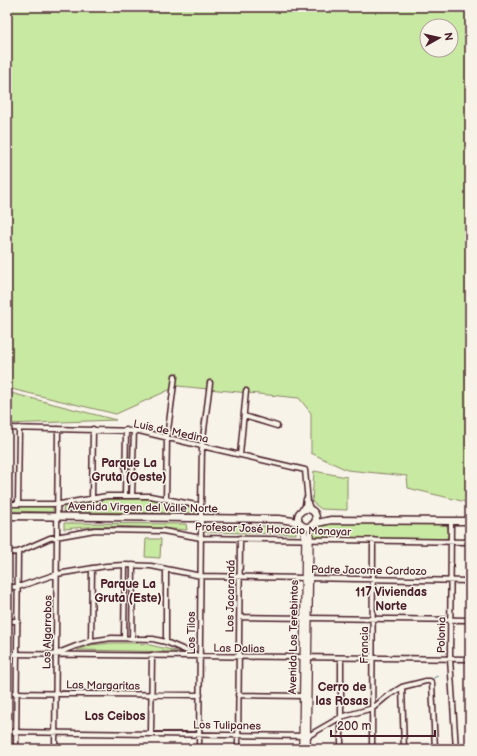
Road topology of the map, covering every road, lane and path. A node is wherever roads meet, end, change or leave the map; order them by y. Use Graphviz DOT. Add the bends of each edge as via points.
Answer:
graph roads {
  1 [pos="175,376"];
  2 [pos="210,383"];
  3 [pos="246,390"];
  4 [pos="244,416"];
  5 [pos="277,426"];
  6 [pos="7,428"];
  7 [pos="19,428"];
  8 [pos="58,429"];
  9 [pos="93,429"];
  10 [pos="126,430"];
  11 [pos="134,430"];
  12 [pos="167,438"];
  13 [pos="202,446"];
  14 [pos="240,455"];
  15 [pos="307,491"];
  16 [pos="125,496"];
  17 [pos="132,496"];
  18 [pos="92,499"];
  19 [pos="166,499"];
  20 [pos="7,504"];
  21 [pos="18,504"];
  22 [pos="56,504"];
  23 [pos="201,506"];
  24 [pos="302,511"];
  25 [pos="312,511"];
  26 [pos="7,516"];
  27 [pos="57,516"];
  28 [pos="201,518"];
  29 [pos="279,518"];
  30 [pos="331,520"];
  31 [pos="470,520"];
  32 [pos="451,521"];
  33 [pos="301,525"];
  34 [pos="313,525"];
  35 [pos="57,537"];
  36 [pos="201,538"];
  37 [pos="240,538"];
  38 [pos="307,539"];
  39 [pos="373,540"];
  40 [pos="451,542"];
  41 [pos="470,542"];
  42 [pos="18,552"];
  43 [pos="7,553"];
  44 [pos="125,565"];
  45 [pos="133,566"];
  46 [pos="92,568"];
  47 [pos="166,569"];
  48 [pos="57,574"];
  49 [pos="201,576"];
  50 [pos="239,577"];
  51 [pos="307,578"];
  52 [pos="373,579"];
  53 [pos="451,580"];
  54 [pos="470,581"];
  55 [pos="7,587"];
  56 [pos="18,587"];
  57 [pos="239,617"];
  58 [pos="306,618"];
  59 [pos="373,619"];
  60 [pos="450,620"];
  61 [pos="470,620"];
  62 [pos="7,621"];
  63 [pos="18,621"];
  64 [pos="124,638"];
  65 [pos="132,638"];
  66 [pos="91,641"];
  67 [pos="166,642"];
  68 [pos="7,654"];
  69 [pos="18,654"];
  70 [pos="56,654"];
  71 [pos="152,656"];
  72 [pos="200,656"];
  73 [pos="239,657"];
  74 [pos="306,658"];
  75 [pos="341,658"];
  76 [pos="373,658"];
  77 [pos="450,659"];
  78 [pos="470,659"];
  79 [pos="402,688"];
  80 [pos="7,693"];
  81 [pos="17,693"];
  82 [pos="56,694"];
  83 [pos="152,695"];
  84 [pos="200,695"];
  85 [pos="238,695"];
  86 [pos="305,696"];
  87 [pos="373,708"];
  88 [pos="341,717"];
  89 [pos="7,732"];
  90 [pos="17,732"];
  91 [pos="55,733"];
  92 [pos="151,734"];
  93 [pos="199,734"];
  94 [pos="238,734"];
  95 [pos="305,735"];
  96 [pos="16,749"];
  97 [pos="55,749"];
  98 [pos="199,749"];
  99 [pos="238,749"];
  100 [pos="302,749"];
  101 [pos="307,749"];
  102 [pos="341,749"];
  103 [pos="372,749"];
  104 [pos="404,749"];
  105 [pos="435,749"];
  106 [pos="456,749"];
  1 -- 12 [label="street"];
  2 -- 13 [label="street, Los Tilos"];
  3 -- 4 [label="street"];
  4 -- 5 [label="street"];
  4 -- 14 [label="street"];
  6 -- 7 [label="street, Luis de Medina"];
  7 -- 8 [label="street, Luis de Medina"];
  7 -- 21 [label="street"];
  8 -- 9 [label="street, Luis de Medina"];
  8 -- 22 [label="street, Los Algarrobos"];
  9 -- 10 [label="street, Luis de Medina"];
  9 -- 18 [label="street"];
  10 -- 11 [label="street, Luis de Medina"];
  10 -- 16 [label="street"];
  11 -- 12 [label="street, Luis de Medina"];
  11 -- 17 [label="street"];
  12 -- 13 [label="street, Luis de Medina"];
  12 -- 19 [label="street"];
  13 -- 14 [label="street, Luis de Medina"];
  13 -- 23 [label="street, Los Tilos"];
  14 -- 15 [label="street, Luis de Medina" via="305,470"];
  15 -- 24 [label="street"];
  15 -- 25 [label="street"];
  16 -- 17 [label="street"];
  16 -- 18 [label="street"];
  17 -- 19 [label="street"];
  18 -- 22 [label="street"];
  19 -- 23 [label="street"];
  20 -- 21 [label="street"];
  21 -- 22 [label="street"];
  22 -- 27 [label="street, Los Algarrobos"];
  23 -- 28 [label="street, Los Tilos"];
  24 -- 25 [label="main road"];
  24 -- 29 [label="main road, Avenida Virgen del Valle Norte"];
  24 -- 33 [label="main road" via="298,520"];
  25 -- 30 [label="main road"];
  25 -- 34 [label="main road" via="316,519"];
  26 -- 27 [label="main road, Avenida Virgen del Valle Norte"];
  27 -- 28 [label="main road, Avenida Virgen del Valle Norte"];
  27 -- 35 [label="street, Los Algarrobos"];
  28 -- 29 [label="main road, Avenida Virgen del Valle Norte"];
  28 -- 36 [label="street, Los Tilos"];
  29 -- 33 [label="main road, Avenida Virgen del Valle Norte"];
  30 -- 32 [label="main road"];
  30 -- 34 [label="main road"];
  31 -- 32 [label="main road"];
  32 -- 40 [label="street, Polonia"];
  33 -- 34 [label="main road"];
  33 -- 38 [label="main road, Avenida Los Terebintos"];
  34 -- 38 [label="main road, Avenida Los Terebintos"];
  35 -- 36 [label="street, Profesor José Horacio Monayar" via="95,530 163,531"];
  35 -- 42 [label="street, Profesor José Horacio Monayar"];
  35 -- 48 [label="street, Los Algarrobos"];
  36 -- 37 [label="street, Profesor José Horacio Monayar"];
  36 -- 49 [label="street, Los Tilos"];
  37 -- 38 [label="street, Profesor José Horacio Monayar"];
  37 -- 50 [label="street, Los Jacarandá"];
  38 -- 39 [label="street, Profesor José Horacio Monayar"];
  38 -- 51 [label="main road, Avenida Los Terebintos"];
  39 -- 40 [label="street, Profesor José Horacio Monayar"];
  39 -- 52 [label="street, Francia"];
  40 -- 41 [label="street, Profesor José Horacio Monayar"];
  40 -- 53 [label="street, Polonia"];
  42 -- 43 [label="street, Profesor José Horacio Monayar"];
  42 -- 56 [label="street"];
  44 -- 45 [label="street, Padre Jacome Cardozo"];
  44 -- 46 [label="street, Padre Jacome Cardozo"];
  44 -- 64 [label="street"];
  45 -- 47 [label="street, Padre Jacome Cardozo"];
  45 -- 65 [label="street"];
  46 -- 48 [label="street, Padre Jacome Cardozo"];
  46 -- 66 [label="street"];
  47 -- 49 [label="street, Padre Jacome Cardozo"];
  47 -- 67 [label="street"];
  48 -- 56 [label="street, Padre Jacome Cardozo"];
  48 -- 70 [label="street, Los Algarrobos"];
  49 -- 50 [label="street, Padre Jacome Cardozo"];
  49 -- 72 [label="street, Los Tilos"];
  50 -- 51 [label="street, Padre Jacome Cardozo"];
  50 -- 57 [label="street, Los Jacarandá"];
  51 -- 52 [label="street, Padre Jacome Cardozo"];
  51 -- 58 [label="main road, Avenida Los Terebintos"];
  52 -- 53 [label="street, Padre Jacome Cardozo"];
  52 -- 59 [label="street, Francia"];
  53 -- 54 [label="street, Padre Jacome Cardozo"];
  53 -- 60 [label="street, Polonia"];
  55 -- 56 [label="street, Padre Jacome Cardozo"];
  56 -- 63 [label="street"];
  57 -- 58 [label="street"];
  57 -- 73 [label="street, Los Jacarandá"];
  58 -- 59 [label="street"];
  58 -- 74 [label="main road, Avenida Los Terebintos"];
  59 -- 60 [label="street"];
  59 -- 76 [label="street, Francia"];
  60 -- 61 [label="street"];
  60 -- 77 [label="street, Polonia"];
  62 -- 63 [label="street"];
  63 -- 69 [label="street"];
  64 -- 65 [label="street"];
  64 -- 66 [label="street"];
  65 -- 67 [label="street"];
  66 -- 70 [label="street"];
  67 -- 72 [label="street"];
  68 -- 69 [label="street, Las Dalias"];
  69 -- 70 [label="street, Las Dalias"];
  69 -- 81 [label="street"];
  70 -- 71 [label="street, Las Dalias"];
  70 -- 82 [label="street, Los Algarrobos"];
  71 -- 72 [label="street, Las Dalias"];
  71 -- 83 [label="street"];
  72 -- 73 [label="street, Las Dalias"];
  72 -- 84 [label="street, Los Tilos"];
  73 -- 74 [label="street, Las Dalias"];
  73 -- 85 [label="street, Los Jacarandá"];
  74 -- 75 [label="street, Las Dalias"];
  74 -- 86 [label="main road, Avenida Los Terebintos"];
  75 -- 76 [label="street, Las Dalias"];
  75 -- 88 [label="street"];
  76 -- 77 [label="street, Las Dalias"];
  76 -- 87 [label="street, Francia"];
  77 -- 78 [label="street, Las Dalias"];
  77 -- 106 [label="street, Polonia"];
  79 -- 87 [label="street"];
  79 -- 104 [label="street"];
  79 -- 105 [label="street" via="426,681 432,683"];
  80 -- 81 [label="street, Las Margaritas"];
  81 -- 82 [label="street, Las Margaritas"];
  81 -- 90 [label="street"];
  82 -- 83 [label="street, Las Margaritas"];
  82 -- 91 [label="street, Los Algarrobos"];
  83 -- 84 [label="street, Las Margaritas"];
  83 -- 92 [label="street"];
  84 -- 93 [label="street, Los Tilos"];
  85 -- 86 [label="street"];
  85 -- 94 [label="street, Los Jacarandá"];
  86 -- 95 [label="main road, Avenida Los Terebintos"];
  87 -- 88 [label="street"];
  87 -- 103 [label="street, Francia"];
  88 -- 95 [label="street"];
  88 -- 102 [label="street"];
  89 -- 90 [label="street, Los Tulipanes"];
  90 -- 91 [label="street, Los Tulipanes"];
  90 -- 96 [label="street"];
  91 -- 92 [label="street, Los Tulipanes"];
  91 -- 97 [label="street, Los Algarrobos"];
  92 -- 93 [label="street, Los Tulipanes"];
  93 -- 94 [label="street, Los Tulipanes"];
  93 -- 98 [label="street, Los Tilos"];
  94 -- 95 [label="street, Los Tulipanes"];
  94 -- 99 [label="street, Los Jacarandá"];
  95 -- 100 [label="main road, Avenida Los Terebintos"];
  95 -- 101 [label="main road, Avenida Los Terebintos"];
}
